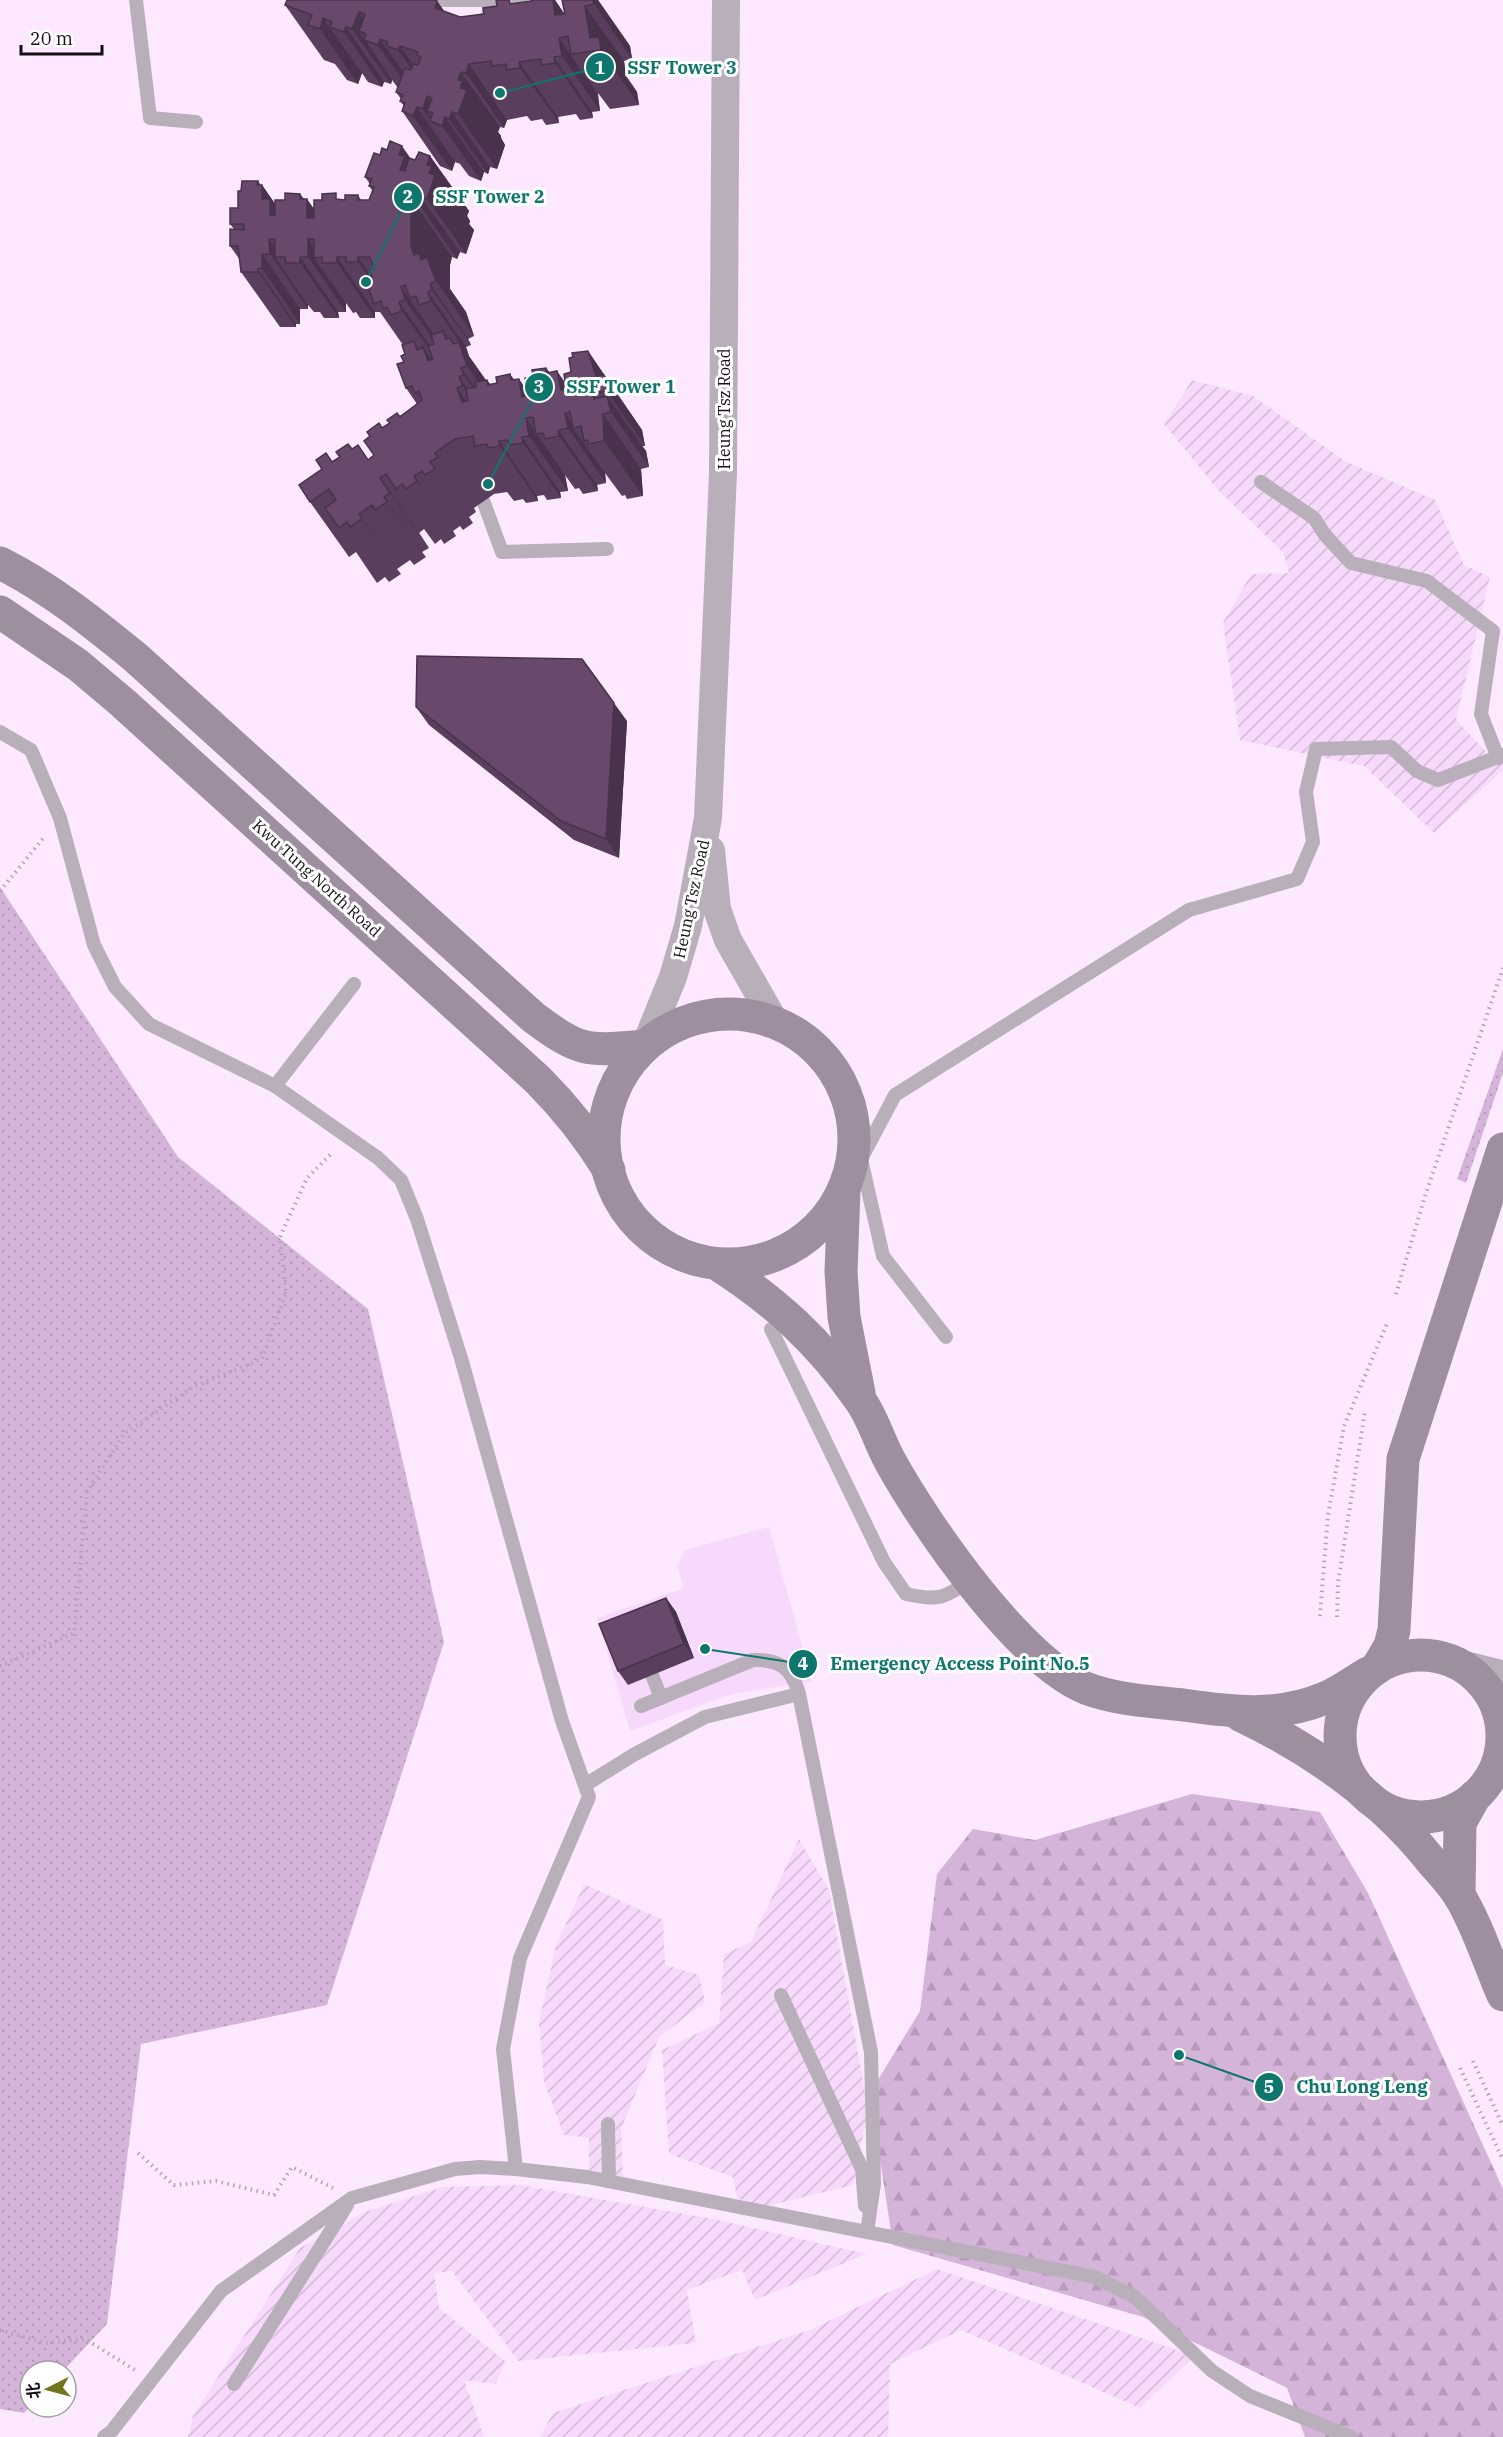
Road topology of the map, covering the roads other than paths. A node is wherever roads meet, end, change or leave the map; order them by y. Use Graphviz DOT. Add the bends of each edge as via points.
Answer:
graph roads {
  1 [pos="136,0"];
  2 [pos="431,0"];
  3 [pos="522,0"];
  4 [pos="726,0"];
  5 [pos="492,1"];
  6 [pos="483,34"];
  7 [pos="196,122"];
  8 [pos="470,465"];
  9 [pos="1261,482"];
  10 [pos="607,549"];
  11 [pos="0,563"];
  12 [pos="0,612"];
  13 [pos="0,732"];
  14 [pos="1500,757"];
  15 [pos="708,818"];
  16 [pos="354,984"];
  17 [pos="775,1022"];
  18 [pos="645,1046"];
  19 [pos="275,1086"];
  20 [pos="1503,1149"];
  21 [pos="609,1170"];
  22 [pos="844,1189"];
  23 [pos="717,1264"];
  24 [pos="771,1329"];
  25 [pos="946,1337"];
  26 [pos="861,1401"];
  27 [pos="1397,1569"];
  28 [pos="971,1580"];
  29 [pos="1455,1663"];
  30 [pos="1373,1671"];
  31 [pos="652,1675"];
  32 [pos="1503,1677"];
  33 [pos="799,1695"];
  34 [pos="661,1698"];
  35 [pos="641,1706"];
  36 [pos="1236,1713"];
  37 [pos="1500,1758"];
  38 [pos="585,1785"];
  39 [pos="1475,1796"];
  40 [pos="1386,1810"];
  41 [pos="1459,1895"];
  42 [pos="781,1995"];
  43 [pos="1503,1995"];
  44 [pos="608,2124"];
  45 [pos="516,2169"];
  46 [pos="609,2181"];
  47 [pos="352,2198"];
  48 [pos="867,2232"];
  49 [pos="234,2384"];
  50 [pos="104,2437"];
  51 [pos="1351,2437"];
  1 -- 7 [label="lane" via="150,118"];
  2 -- 5 [label="lane"];
  3 -- 5 [label="lane"];
  4 -- 15 [label="street, Heung Tsz Road" via="723,473"];
  5 -- 6 [label="lane"];
  8 -- 10 [label="lane" via="502,552"];
  9 -- 14 [label="lane" via="1314,518 1351,562 1427,581 1492,631 1481,714"];
  11 -- 18 [label="main road, Kwu Tung North Road" via="80,612 135,657 533,1017 566,1042 596,1050"];
  12 -- 21 [label="main road, Kwu Tung North Road" via="70,659 123,702 538,1080 577,1123"];
  13 -- 19 [label="lane" via="31,750 60,818 94,945 115,987 149,1024"];
  14 -- 25 [label="lane" via="1438,780 1417,771 1391,747 1316,749 1306,792 1313,842 1297,879 1189,910 895,1095 861,1159 883,1256"];
  15 -- 17 [label="street, Heung Tsz Road" via="717,909 738,960"];
  15 -- 18 [label="street, Heung Tsz Road" via="688,926"];
  16 -- 19 [label="lane"];
  17 -- 18 [label="main road, Kwu Tung North Road" via="742,1014 709,1015 675,1026"];
  17 -- 22 [label="main road, Kwu Tung North Road" via="812,1045 828,1062 849,1101 853,1156"];
  18 -- 21 [label="main road, Kwu Tung North Road" via="622,1074 609,1104 605,1137"];
  19 -- 38 [label="lane" via="378,1158 401,1180 461,1358 562,1721"];
  20 -- 27 [label="main road" via="1403,1459"];
  21 -- 23 [label="main road, Kwu Tung North Road" via="620,1199 660,1243 688,1257"];
  22 -- 23 [label="main road, Kwu Tung North Road" via="827,1217 803,1240 776,1255 747,1263"];
  22 -- 26 [label="main road, Kwu Tung North Road" via="844,1317"];
  23 -- 26 [label="main road, Kwu Tung North Road" via="759,1290 789,1315"];
  24 -- 28 [label="lane" via="884,1562 906,1594 931,1600 954,1592"];
  26 -- 28 [label="main road, Kwu Tung North Road" via="889,1460 920,1511"];
  27 -- 29 [label="main road" via="1400,1605 1410,1631 1421,1644"];
  27 -- 30 [label="main road" via="1394,1630 1390,1646"];
  28 -- 36 [label="main road, Kwu Tung North Road" via="1029,1647 1050,1666 1092,1691"];
  29 -- 30 [label="main road, Kwu Tung North Road" via="1417,1654 1391,1660"];
  29 -- 32 [label="street"];
  29 -- 37 [label="main road, Kwu Tung North Road" via="1486,1687 1499,1710 1503,1737"];
  30 -- 36 [label="main road, Kwu Tung North Road" via="1326,1698 1298,1707"];
  30 -- 40 [label="main road, Kwu Tung North Road" via="1351,1694 1341,1719 1340,1745 1348,1772 1364,1794"];
  31 -- 34 [label="lane"];
  33 -- 34 [label="lane" via="786,1667 771,1659 753,1660"];
  33 -- 38 [label="lane" via="705,1717"];
  33 -- 48 [label="lane" via="871,2052 874,2184"];
  34 -- 35 [label="lane"];
  36 -- 40 [label="main road, Kwu Tung North Road" via="1328,1763"];
  37 -- 39 [label="main road, Kwu Tung North Road" via="1485,1788"];
  38 -- 45 [label="lane" via="589,1797 520,1958 502,2049"];
  39 -- 40 [label="main road, Kwu Tung North Road" via="1439,1816 1412,1817"];
  39 -- 41 [label="main road" via="1460,1823"];
  40 -- 41 [label="main road"];
  41 -- 43 [label="main road"];
  42 -- 48 [label="lane" via="862,2169"];
  44 -- 46 [label="lane"];
  45 -- 46 [label="lane"];
  45 -- 47 [label="lane" via="454,2169"];
  46 -- 48 [label="lane"];
  47 -- 49 [label="lane"];
  47 -- 50 [label="lane" via="221,2291"];
  48 -- 51 [label="lane" via="1095,2277 1135,2297 1212,2371 1250,2396"];
}
